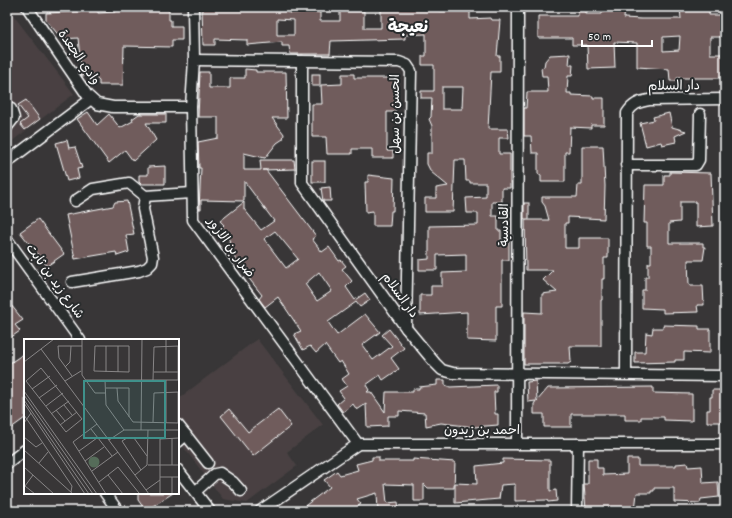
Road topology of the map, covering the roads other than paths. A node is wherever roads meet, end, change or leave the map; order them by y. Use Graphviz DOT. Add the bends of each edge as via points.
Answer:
graph roads {
  1 [pos="27,7"];
  2 [pos="193,7"];
  3 [pos="518,7"];
  4 [pos="194,60"];
  5 [pos="302,61"];
  6 [pos="91,99"];
  7 [pos="725,99"];
  8 [pos="7,106"];
  9 [pos="191,108"];
  10 [pos="700,114"];
  11 [pos="7,127"];
  12 [pos="7,162"];
  13 [pos="626,165"];
  14 [pos="192,193"];
  15 [pos="145,196"];
  16 [pos="75,201"];
  17 [pos="7,239"];
  18 [pos="72,282"];
  19 [pos="406,328"];
  20 [pos="79,339"];
  21 [pos="517,374"];
  22 [pos="626,374"];
  23 [pos="725,376"];
  24 [pos="179,428"];
  25 [pos="182,438"];
  26 [pos="358,444"];
  27 [pos="516,444"];
  28 [pos="578,444"];
  29 [pos="725,444"];
  30 [pos="24,451"];
  31 [pos="208,463"];
  32 [pos="7,464"];
  33 [pos="179,471"];
  34 [pos="241,491"];
  35 [pos="195,492"];
  36 [pos="106,494"];
  37 [pos="118,511"];
  38 [pos="210,511"];
  39 [pos="260,511"];
  40 [pos="577,511"];
  1 -- 6 [label="street, وادي الجعدة"];
  2 -- 4 [label="street, ضرار بن الازور"];
  3 -- 21 [label="street, القادسية"];
  4 -- 5 [label="street, الحسن بن سهل"];
  4 -- 9 [label="street, ضرار بن الازور"];
  5 -- 19 [label="street, دار السلام" via="302,183"];
  5 -- 19 [label="street, الحسن بن سهل" via="399,62 407,65 411,71"];
  6 -- 9 [label="street, وادي الجعدة" via="98,104 113,107"];
  6 -- 12 [label="street"];
  7 -- 13 [label="street, دار السلام" via="649,100 631,106 626,122"];
  8 -- 11 [label="street" via="14,118"];
  9 -- 14 [label="street, ضرار بن الازور"];
  10 -- 13 [label="street" via="700,160 696,165"];
  13 -- 22 [label="street, دار السلام"];
  14 -- 15 [label="street"];
  14 -- 26 [label="street, ضرار بن الازور" via="192,213 197,227"];
  15 -- 16 [label="street" via="129,183 92,189"];
  15 -- 18 [label="street" via="144,209 152,263 147,268 139,270"];
  17 -- 20 [label="street, شارع زيد بن ثابت"];
  19 -- 21 [label="street, دار السلام" via="442,370 453,373"];
  21 -- 22 [label="street, دار السلام"];
  21 -- 27 [label="street, القادسية"];
  22 -- 23 [label="street, دار السلام"];
  24 -- 25 [label="street"];
  25 -- 31 [label="street"];
  26 -- 27 [label="street, احمد بن زيدون"];
  26 -- 39 [label="street"];
  27 -- 28 [label="street, احمد بن زيدون"];
  28 -- 29 [label="street, احمد بن زيدون"];
  28 -- 40 [label="street"];
  30 -- 32 [label="street"];
  33 -- 35 [label="street"];
  34 -- 35 [label="street" via="220,472"];
  35 -- 38 [label="street"];
  36 -- 37 [label="street"];
}
